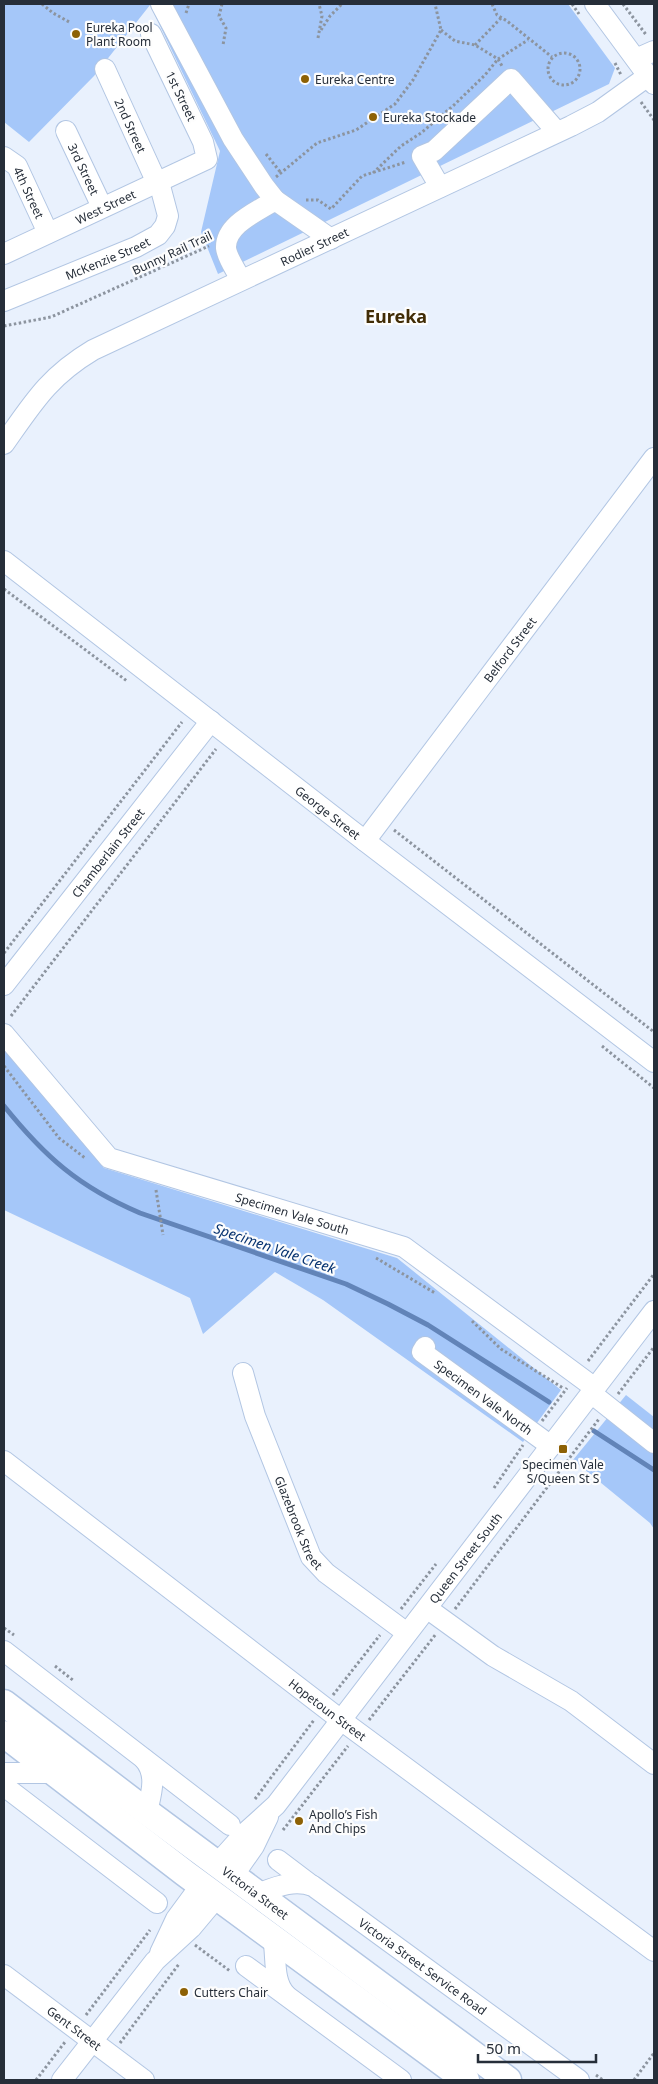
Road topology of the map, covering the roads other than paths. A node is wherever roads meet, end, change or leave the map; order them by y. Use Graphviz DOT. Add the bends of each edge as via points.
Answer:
graph roads {
  1 [pos="161,4"];
  2 [pos="588,11"];
  3 [pos="151,34"];
  4 [pos="652,45"];
  5 [pos="636,59"];
  6 [pos="105,69"];
  7 [pos="651,80"];
  8 [pos="66,130"];
  9 [pos="557,132"];
  10 [pos="4,157"];
  11 [pos="207,159"];
  12 [pos="158,182"];
  13 [pos="440,187"];
  14 [pos="270,193"];
  15 [pos="102,207"];
  16 [pos="48,233"];
  17 [pos="331,238"];
  18 [pos="4,254"];
  19 [pos="240,280"];
  20 [pos="4,300"];
  21 [pos="4,444"];
  22 [pos="654,458"];
  23 [pos="4,561"];
  24 [pos="205,728"];
  25 [pos="365,841"];
  26 [pos="4,985"];
  27 [pos="7,1025"];
  28 [pos="654,1062"];
  29 [pos="654,1311"];
  30 [pos="425,1347"];
  31 [pos="243,1373"];
  32 [pos="593,1391"];
  33 [pos="654,1443"];
  34 [pos="550,1446"];
  35 [pos="4,1461"];
  36 [pos="428,1609"];
  37 [pos="408,1633"];
  38 [pos="4,1650"];
  39 [pos="4,1703"];
  40 [pos="341,1720"];
  41 [pos="4,1734"];
  42 [pos="143,1758"];
  43 [pos="654,1764"];
  44 [pos="4,1773"];
  45 [pos="54,1773"];
  46 [pos="4,1786"];
  47 [pos="147,1812"];
  48 [pos="230,1825"];
  49 [pos="278,1860"];
  50 [pos="225,1870"];
  51 [pos="313,1886"];
  52 [pos="209,1891"];
  53 [pos="257,1894"];
  54 [pos="157,1903"];
  55 [pos="273,1938"];
  56 [pos="654,1951"];
  57 [pos="246,1966"];
  58 [pos="4,1975"];
  59 [pos="287,1997"];
  60 [pos="92,2041"];
  61 [pos="62,2080"];
  62 [pos="144,2080"];
  63 [pos="401,2080"];
  64 [pos="466,2080"];
  65 [pos="508,2080"];
  66 [pos="579,2080"];
  1 -- 14 [label="street" via="178,21 233,138"];
  2 -- 5 [label="street"];
  3 -- 11 [label="street, 1st Street" via="203,142"];
  4 -- 5 [label="street"];
  5 -- 7 [label="street"];
  6 -- 12 [label="street, 2nd Street"];
  7 -- 9 [label="street, Rodier Street"];
  8 -- 15 [label="street, 3rd Street"];
  9 -- 13 [label="street, Rodier Street"];
  9 -- 13 [label="street" via="511,79 434,151 422,156"];
  10 -- 16 [label="street, 4th Street" via="17,166"];
  11 -- 12 [label="street, West Street"];
  12 -- 15 [label="street, West Street"];
  12 -- 20 [label="street, McKenzie Street" via="168,212 165,226 158,235 136,247"];
  13 -- 17 [label="street, Rodier Street"];
  14 -- 17 [label="street"];
  14 -- 19 [label="street" via="229,234 226,248"];
  15 -- 16 [label="street, West Street"];
  16 -- 18 [label="street, West Street"];
  17 -- 19 [label="street, Rodier Street"];
  19 -- 21 [label="street, Rodier Street" via="93,350 65,368 34,401"];
  22 -- 25 [label="street, Belford Street"];
  23 -- 24 [label="street, George Street"];
  24 -- 25 [label="street, George Street"];
  24 -- 26 [label="street, Chamberlain Street"];
  25 -- 28 [label="street, George Street"];
  27 -- 32 [label="street, Specimen Vale South" via="109,1158 404,1247 571,1382"];
  29 -- 32 [label="street, Queen Street South"];
  30 -- 34 [label="street, Specimen Vale North" via="422,1352"];
  31 -- 37 [label="street, Glazebrook Street" via="255,1416 311,1557 326,1573"];
  32 -- 33 [label="street, Specimen Vale South" via="605,1411"];
  32 -- 34 [label="street, Queen Street South"];
  34 -- 36 [label="street, Queen Street South"];
  35 -- 40 [label="street, Hopetoun Street"];
  36 -- 37 [label="street, Queen Street South"];
  36 -- 43 [label="street" via="493,1656 571,1701"];
  37 -- 40 [label="street, Queen Street South"];
  38 -- 42 [label="street"];
  39 -- 47 [label="main road, Victoria Street"];
  40 -- 50 [label="street, Queen Street South" via="276,1805 244,1834"];
  40 -- 56 [label="street, Hopetoun Street"];
  41 -- 45 [label="main road"];
  42 -- 47 [label="street" via="153,1776"];
  42 -- 48 [label="street"];
  44 -- 45 [label="street"];
  45 -- 52 [label="main road"];
  46 -- 54 [label="street"];
  47 -- 50 [label="main road, Victoria Street"];
  49 -- 51 [label="street, Victoria Street Service Road"];
  50 -- 52 [label="main road, Queen Street South"];
  50 -- 53 [label="main road, Victoria Street"];
  51 -- 53 [label="street" via="288,1884"];
  51 -- 66 [label="street, Victoria Street Service Road"];
  52 -- 55 [label="main road"];
  52 -- 60 [label="street" via="176,1919 155,1961"];
  53 -- 65 [label="main road, Victoria Street"];
  55 -- 59 [label="street" via="277,1977"];
  55 -- 64 [label="main road"];
  57 -- 59 [label="street"];
  58 -- 60 [label="street, Gent Street"];
  59 -- 63 [label="street"];
  60 -- 61 [label="street"];
  60 -- 62 [label="street, Gent Street"];
}
